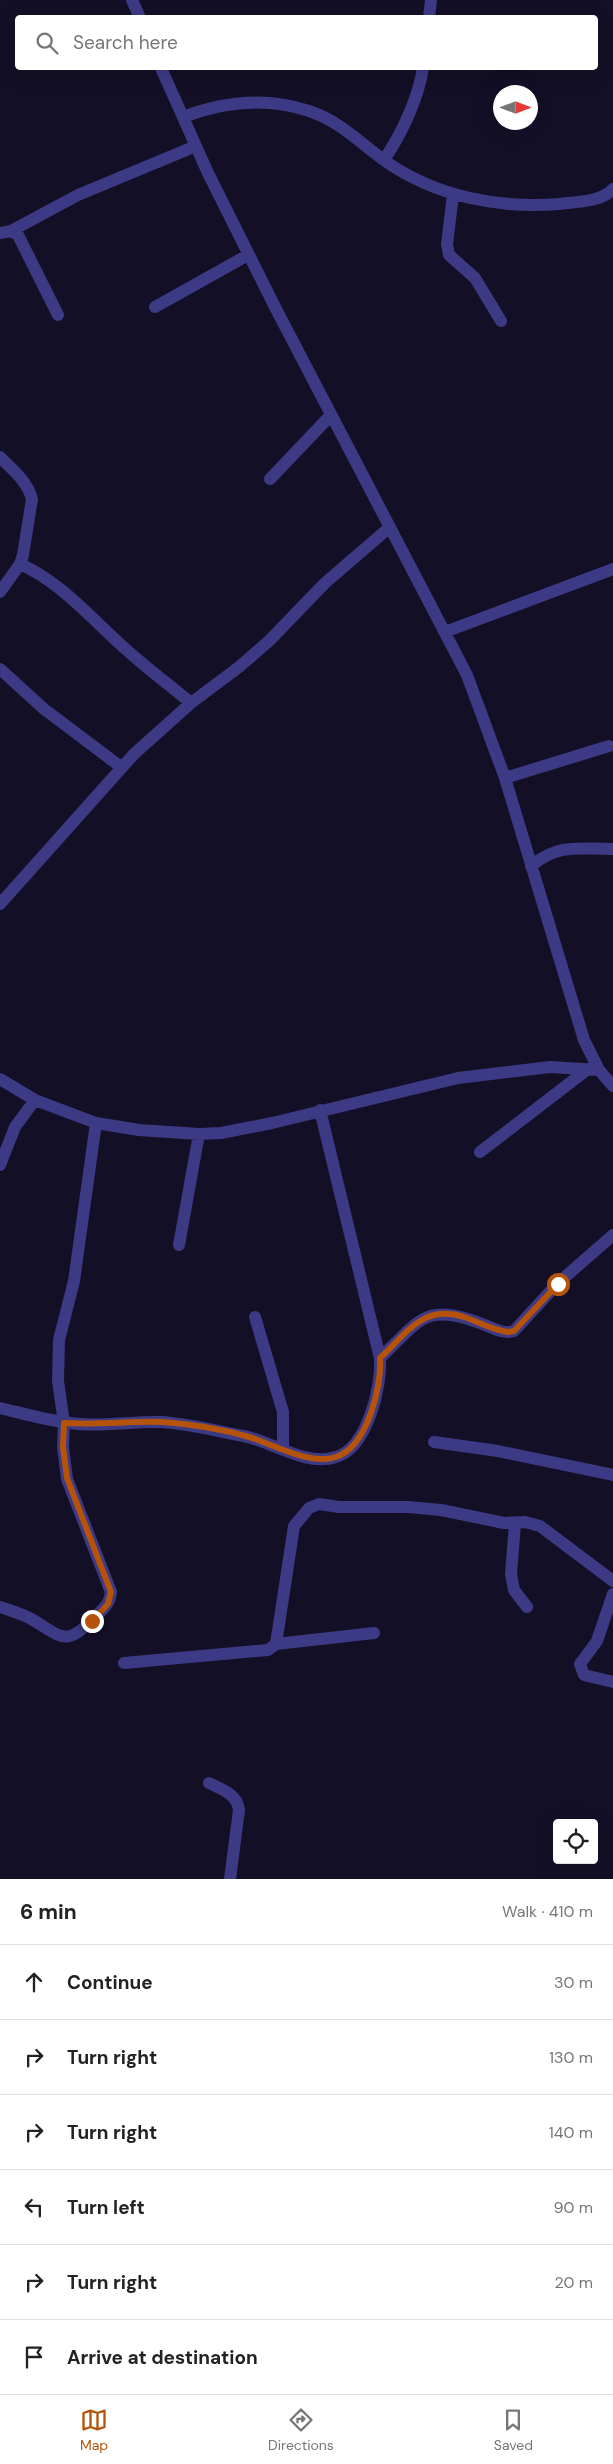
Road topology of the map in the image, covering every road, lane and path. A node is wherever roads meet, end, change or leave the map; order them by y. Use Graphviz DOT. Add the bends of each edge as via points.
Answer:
graph roads {
  1 [pos="132,0"];
  2 [pos="431,0"];
  3 [pos="139,15"];
  4 [pos="429,15"];
  5 [pos="163,70"];
  6 [pos="422,70"];
  7 [pos="183,117"];
  8 [pos="196,146"];
  9 [pos="384,160"];
  10 [pos="613,189"];
  11 [pos="453,195"];
  12 [pos="6,232"];
  13 [pos="248,255"];
  14 [pos="155,307"];
  15 [pos="58,314"];
  16 [pos="501,322"];
  17 [pos="331,415"];
  18 [pos="0,457"];
  19 [pos="270,479"];
  20 [pos="390,527"];
  21 [pos="20,564"];
  22 [pos="613,569"];
  23 [pos="0,592"];
  24 [pos="445,632"];
  25 [pos="0,669"];
  26 [pos="191,703"];
  27 [pos="609,746"];
  28 [pos="121,767"];
  29 [pos="505,778"];
  30 [pos="613,850"];
  31 [pos="531,866"];
  32 [pos="0,904"];
  33 [pos="594,1069"];
  34 [pos="0,1079"];
  35 [pos="613,1086"];
  36 [pos="34,1100"];
  37 [pos="320,1110"];
  38 [pos="96,1123"];
  39 [pos="199,1134"];
  40 [pos="480,1152"];
  41 [pos="0,1165"];
  42 [pos="613,1235"];
  43 [pos="179,1245"];
  44 [pos="255,1317"];
  45 [pos="380,1358"];
  46 [pos="0,1408"];
  47 [pos="64,1423"];
  48 [pos="434,1442"];
  49 [pos="283,1450"];
  50 [pos="613,1474"];
  51 [pos="515,1523"];
  52 [pos="613,1581"];
  53 [pos="613,1594"];
  54 [pos="0,1607"];
  55 [pos="527,1607"];
  56 [pos="374,1633"];
  57 [pos="276,1644"];
  58 [pos="124,1663"];
  59 [pos="613,1682"];
  60 [pos="209,1783"];
  61 [pos="230,1879"];
  1 -- 3 [label="street"];
  2 -- 4 [label="street"];
  5 -- 7 [label="street"];
  6 -- 9 [label="street" via="396,142"];
  7 -- 8 [label="street"];
  7 -- 9 [label="street" via="210,106 242,101 272,102 310,111 338,124"];
  8 -- 12 [label="street" via="78,195"];
  8 -- 13 [label="street"];
  9 -- 11 [label="street" via="411,177"];
  10 -- 11 [label="street" via="581,202 551,204 495,202"];
  11 -- 16 [label="street" via="447,244 449,255 475,278"];
  12 -- 15 [label="street" via="18,235"];
  13 -- 14 [label="street"];
  13 -- 17 [label="street"];
  17 -- 19 [label="street"];
  17 -- 20 [label="street"];
  18 -- 21 [label="street" via="19,476 32,499"];
  20 -- 24 [label="street"];
  20 -- 26 [label="street" via="325,583 269,641"];
  21 -- 23 [label="street"];
  21 -- 26 [label="street" via="32,569 75,602"];
  22 -- 24 [label="street"];
  24 -- 29 [label="street" via="466,675"];
  25 -- 28 [label="street" via="44,709"];
  26 -- 28 [label="street"];
  27 -- 29 [label="street"];
  28 -- 32 [label="street"];
  29 -- 31 [label="street"];
  30 -- 31 [label="street" via="557,849"];
  31 -- 33 [label="street"];
  33 -- 35 [label="street"];
  33 -- 37 [label="street" via="550,1067 458,1078"];
  33 -- 40 [label="street"];
  34 -- 36 [label="street"];
  36 -- 38 [label="street"];
  36 -- 41 [label="street" via="15,1127"];
  37 -- 39 [label="street" via="230,1131"];
  37 -- 45 [label="street"];
  38 -- 39 [label="street"];
  38 -- 47 [label="street" via="74,1281 59,1340 58,1381"];
  39 -- 43 [label="street"];
  42 -- 45 [label="street" via="558,1284 514,1331 502,1332 462,1316 439,1313 426,1316"];
  44 -- 49 [label="street" via="283,1412"];
  45 -- 49 [label="street" via="382,1375 378,1393 355,1444 337,1457 302,1456"];
  46 -- 47 [label="street"];
  47 -- 49 [label="street" via="164,1422 249,1437"];
  47 -- 54 [label="street" via="67,1478 111,1592 108,1604 92,1621 64,1637"];
  48 -- 50 [label="street"];
  51 -- 52 [label="street" via="540,1526"];
  51 -- 55 [label="street" via="511,1574 514,1590"];
  51 -- 57 [label="street" via="408,1507 319,1504 309,1508 294,1526"];
  53 -- 59 [label="street" via="597,1641 580,1664 584,1675"];
  56 -- 57 [label="street"];
  57 -- 58 [label="street" via="268,1650"];
  60 -- 61 [label="street" via="231,1794 238,1802"];
}
